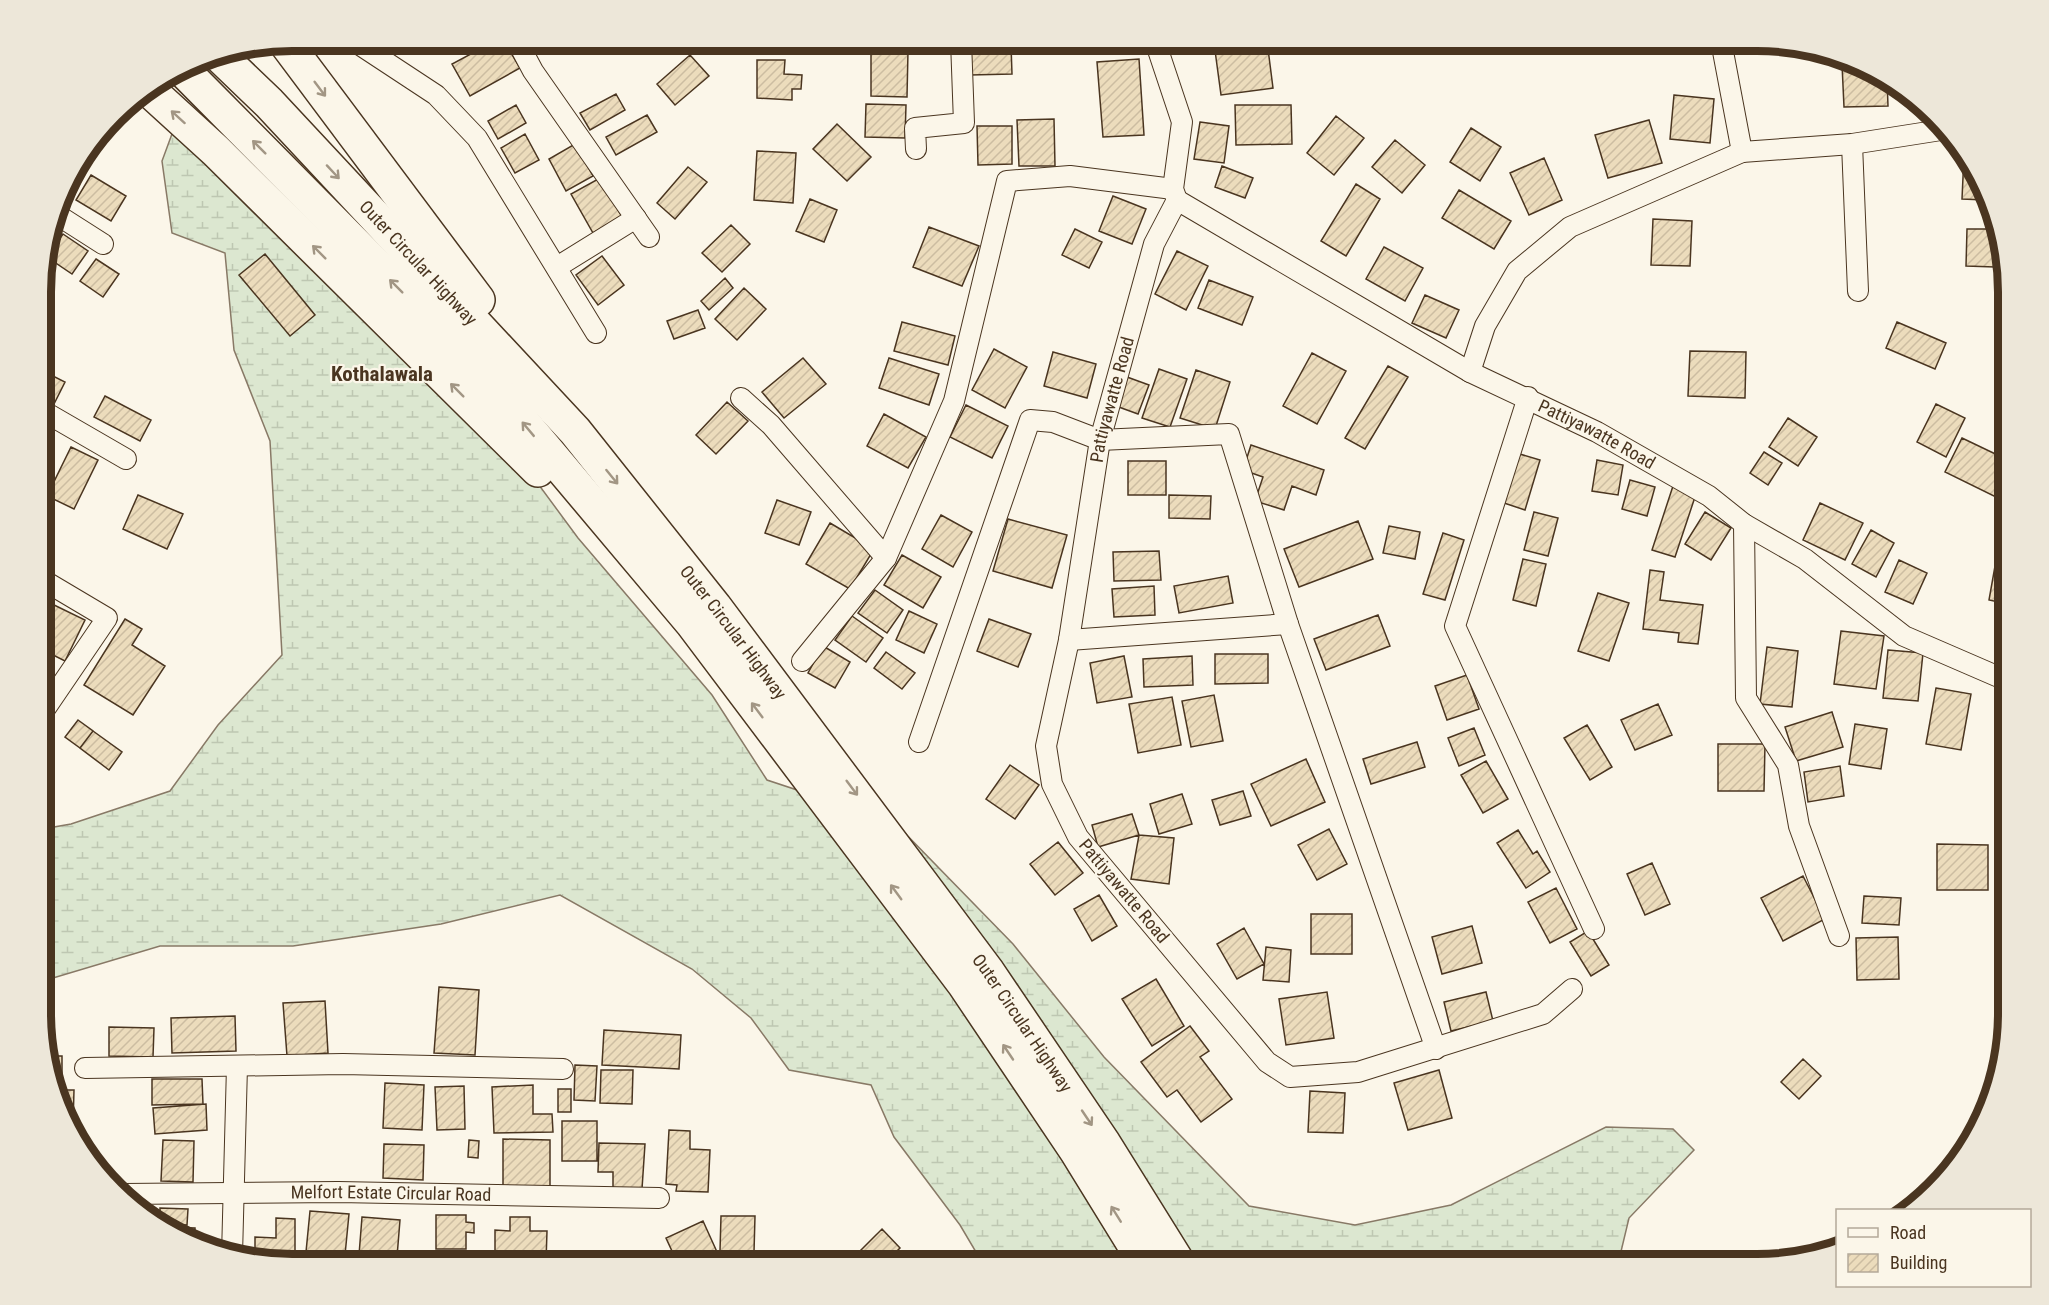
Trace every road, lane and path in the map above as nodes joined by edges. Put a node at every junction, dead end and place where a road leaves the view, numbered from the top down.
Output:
1 (292, 51) edge
2 (370, 51) edge
3 (523, 51) edge
4 (961, 51) edge
5 (1159, 51) edge
6 (1723, 51) edge
7 (225, 60) edge
8 (188, 75) edge
9 (154, 95) edge
10 (1936, 131) edge
11 (1852, 144) junction
12 (916, 149) dead end
13 (1742, 152) junction
14 (1175, 195) junction
15 (63, 218) edge
16 (636, 218) junction
17 (649, 237) dead end
18 (103, 244) dead end
19 (557, 267) junction
20 (1858, 291) dead end
21 (596, 333) dead end
22 (1470, 372) junction
23 (1528, 397) junction
24 (741, 398) dead end
25 (51, 416) edge
26 (575, 431) junction
27 (1100, 440) junction
28 (126, 459) dead end
29 (1744, 524) junction
30 (886, 558) junction
31 (51, 585) edge
32 (692, 623) junction
33 (1288, 624) junction
34 (1069, 640) junction
35 (802, 661) dead end
36 (1998, 677) edge
37 (51, 700) edge
38 (919, 742) dead end
39 (804, 749) junction
40 (1594, 929) dead end
41 (1839, 936) dead end
42 (1572, 989) dead end
43 (1436, 1049) junction
44 (237, 1066) junction
45 (85, 1068) dead end
46 (563, 1069) dead end
47 (133, 1194) edge
48 (233, 1194) junction
49 (659, 1198) dead end
50 (232, 1247) edge
51 (1140, 1254) edge
52 (1173, 1254) edge

1 -> 26 highway
2 - 19 street
3 - 16 street
4 - 12 street
5 - 14 street, Pattiyawatte Road
6 - 13 street
7 -> 26 highway, Outer Circular Highway
32 -> 8 highway, Outer Circular Highway
32 -> 9 highway
10 - 11 street
11 - 13 street
11 - 20 street
13 - 22 street
14 - 22 street, Pattiyawatte Road
14 - 27 street, Pattiyawatte Road
14 - 30 street
15 - 18 street
16 - 17 street
16 - 19 street
19 - 21 street
22 - 23 street, Pattiyawatte Road
23 - 29 street, Pattiyawatte Road
23 - 40 street
24 - 30 street
25 - 28 street
26 -> 39 highway, Outer Circular Highway
27 - 33 street
27 - 34 street, Pattiyawatte Road
27 - 38 street
29 - 36 street, Pattiyawatte Road
29 - 41 street
30 - 35 street
31 - 37 street
39 -> 32 highway, Outer Circular Highway
33 - 34 street
33 - 43 street
34 - 43 street, Pattiyawatte Road
51 -> 39 highway, Outer Circular Highway
39 -> 52 highway, Outer Circular Highway
42 - 43 street, Pattiyawatte Road
44 - 45 street
44 - 46 street
44 - 48 street
47 - 48 street, Melfort Estate Circular Road
48 - 49 street, Melfort Estate Circular Road
48 - 50 street

